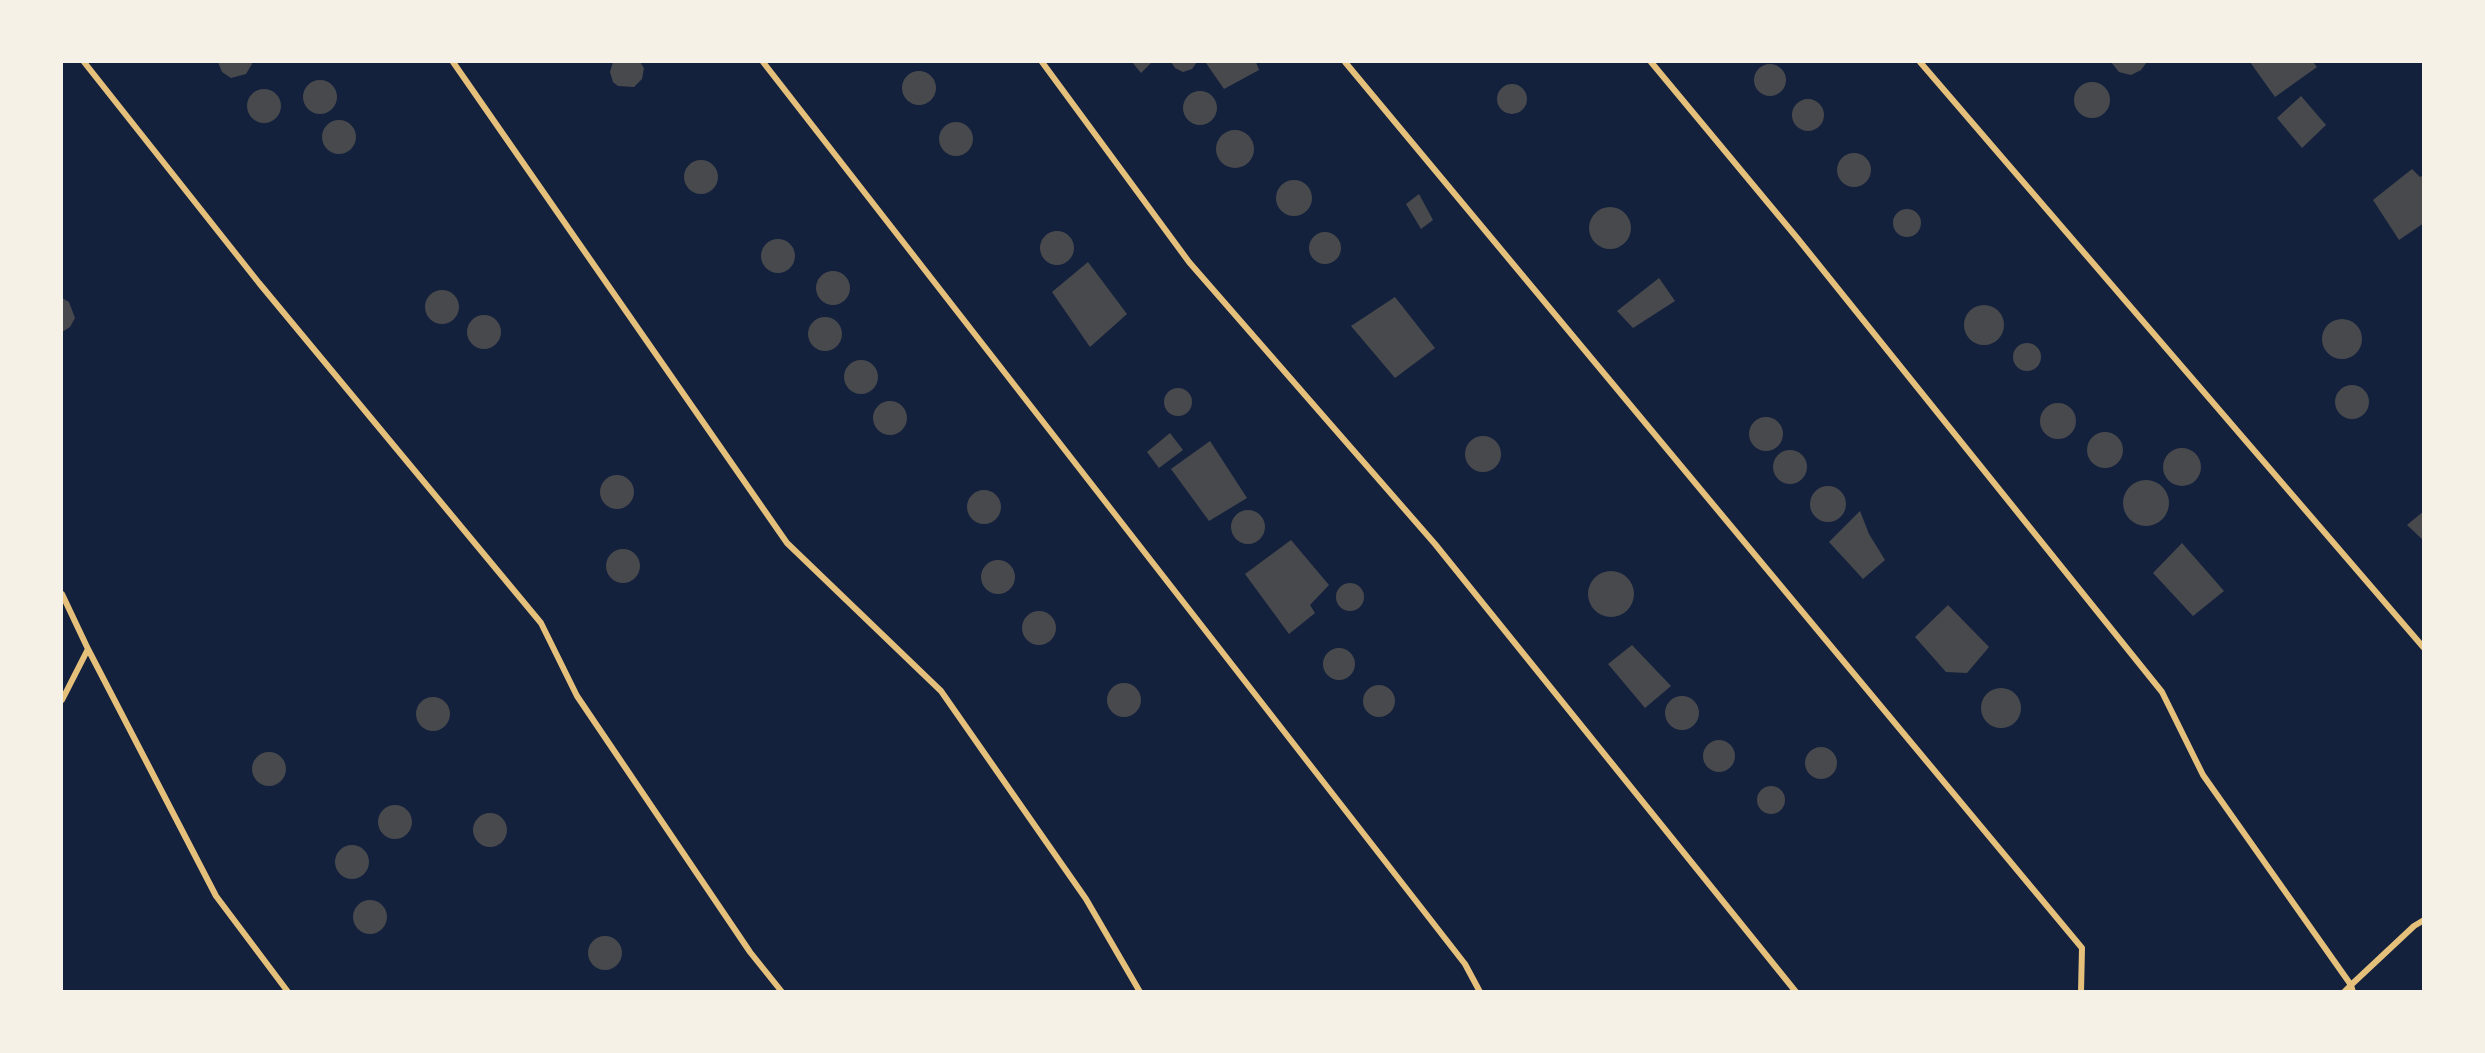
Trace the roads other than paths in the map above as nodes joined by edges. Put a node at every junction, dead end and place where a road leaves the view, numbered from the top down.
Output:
1 (84, 62) edge
2 (453, 62) edge
3 (763, 62) edge
4 (1042, 62) edge
5 (1345, 62) edge
6 (1651, 62) edge
7 (1920, 62) edge
8 (62, 594) edge
9 (2424, 648) edge
10 (88, 649) junction
11 (62, 700) edge
12 (2424, 920) edge
13 (2352, 988) edge
14 (288, 992) edge
15 (782, 992) edge
16 (1140, 992) edge
17 (1480, 992) edge
18 (1796, 992) edge
19 (2081, 992) edge
20 (2344, 992) edge

1 - 15 street
2 - 16 street
3 - 17 street
4 - 18 street
5 - 19 street
6 - 13 street
7 - 9 street
8 - 10 street
10 - 11 street
10 - 14 street
12 - 13 street
13 - 20 street

